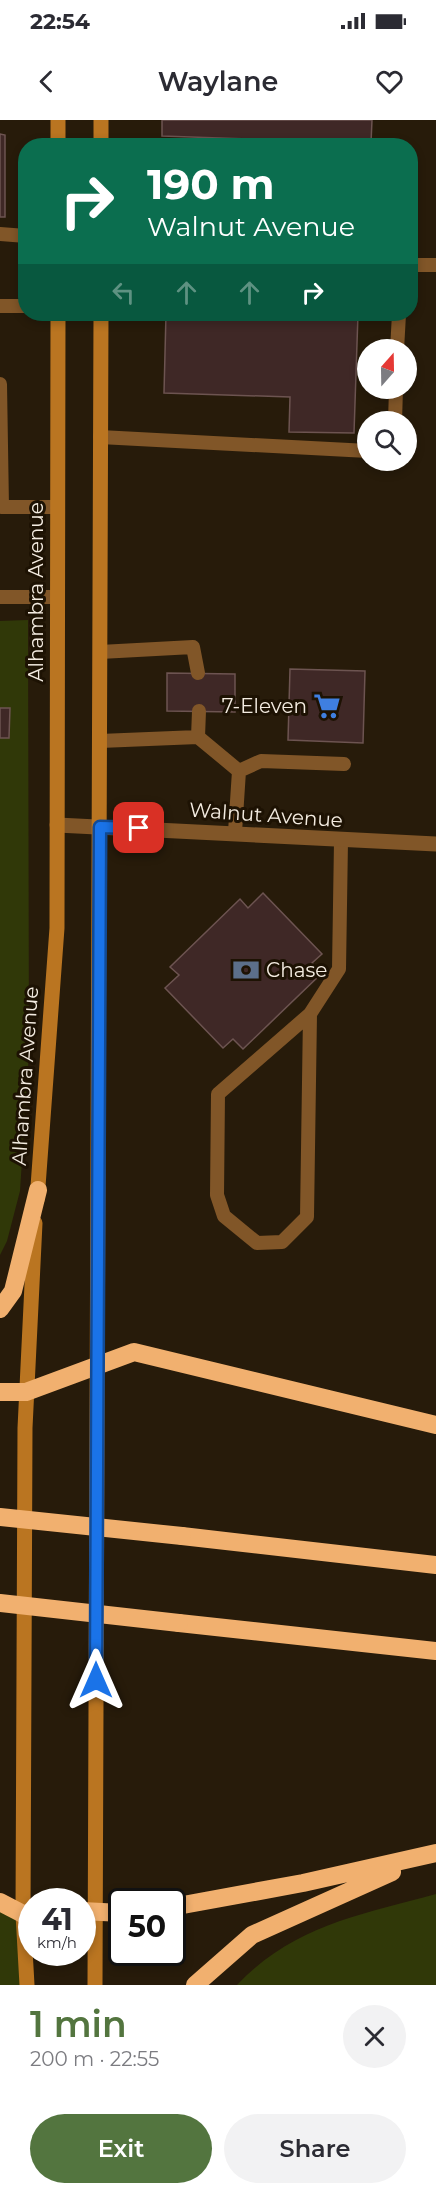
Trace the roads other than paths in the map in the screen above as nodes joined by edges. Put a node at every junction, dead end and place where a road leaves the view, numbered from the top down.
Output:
1 (58, 120) edge
2 (101, 120) edge
3 (58, 138) edge
4 (101, 138) edge
5 (0, 234) edge
6 (18, 235) edge
7 (418, 265) edge
8 (436, 265) edge
9 (0, 306) edge
10 (18, 306) edge
11 (58, 321) edge
12 (100, 321) edge
13 (399, 321) edge
14 (398, 339) edge
15 (0, 384) edge
16 (100, 437) junction
17 (357, 451) edge
18 (58, 507) junction
19 (0, 597) edge
20 (57, 597) junction
21 (100, 651) junction
22 (198, 673) dead end
23 (199, 711) dead end
24 (198, 737) junction
25 (100, 741) junction
26 (344, 764) dead end
27 (239, 771) junction
28 (57, 825) junction
29 (100, 827) junction
30 (235, 832) junction
31 (341, 841) junction
32 (436, 844) edge
33 (310, 1014) junction
34 (38, 1190) junction
35 (0, 1309) edge
36 (99, 1366) junction
37 (0, 1392) edge
38 (26, 1392) junction
39 (436, 1425) edge
40 (0, 1517) edge
41 (436, 1565) edge
42 (0, 1603) edge
43 (436, 1651) edge
44 (432, 1854) edge
45 (27, 1888) edge
46 (89, 1888) edge
47 (0, 1902) edge
48 (186, 1904) edge
49 (18, 1910) edge
50 (27, 1966) edge
51 (93, 1966) edge
52 (27, 1985) edge
53 (95, 1985) edge
54 (195, 1985) edge

1 - 3 main road
2 - 4 main road
5 - 6 lane
7 - 8 lane
9 - 10 lane
11 - 18 main road, Alhambra Avenue
12 - 16 main road
13 - 14 lane
15 - 18 lane
16 - 17 lane
16 - 21 main road
18 - 20 main road, Alhambra Avenue
19 - 20 lane
20 - 28 main road, Alhambra Avenue
21 - 22 lane
21 - 25 main road
23 - 24 lane
24 - 25 lane
24 - 27 lane
25 - 29 main road
26 - 27 lane
27 - 30 lane
28 - 29 street, Walnut Avenue
28 - 34 main road, Alhambra Avenue
29 - 30 street, Walnut Avenue
29 - 36 main road
30 - 31 street, Walnut Avenue
31 - 32 street, Walnut Avenue
31 - 33 lane
33 - 33 lane
34 - 35 highway
34 - 38 main road, Alhambra Avenue
36 - 38 highway
36 - 39 highway
36 - 46 main road
37 - 38 highway
38 - 45 main road, Alhambra Avenue
40 - 41 highway, bridge
42 - 43 highway, bridge
44 - 48 highway
44 - 54 highway
47 - 49 highway
50 - 52 main road, Alhambra Avenue
51 - 53 main road

